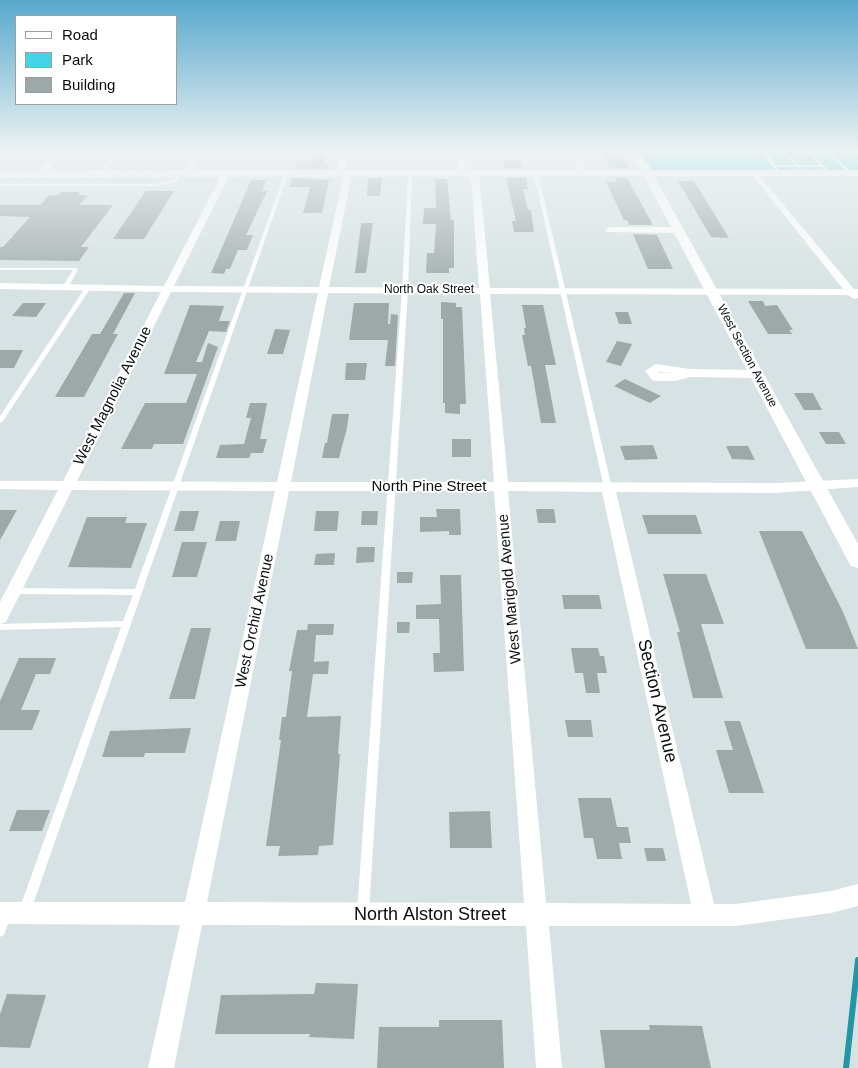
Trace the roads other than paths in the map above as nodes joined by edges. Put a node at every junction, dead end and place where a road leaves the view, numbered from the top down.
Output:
1 (212, 202) edge
2 (276, 202) edge
3 (339, 202) edge
4 (409, 202) edge
5 (473, 202) edge
6 (542, 202) edge
7 (663, 202) edge
8 (779, 202) edge
9 (610, 230) dead end
10 (679, 230) junction
11 (0, 269) edge
12 (5, 286) edge
13 (66, 286) junction
14 (89, 286) junction
15 (169, 288) junction
16 (244, 290) junction
17 (325, 290) junction
18 (405, 290) junction
19 (485, 290) junction
20 (562, 291) junction
21 (712, 292) junction
22 (854, 292) edge
23 (0, 298) edge
24 (858, 302) edge
25 (690, 373) dead end
26 (757, 374) junction
27 (0, 421) edge
28 (858, 483) edge
29 (0, 485) edge
30 (67, 486) junction
31 (283, 486) junction
32 (174, 487) junction
33 (391, 487) junction
34 (502, 487) junction
35 (818, 487) junction
36 (608, 488) junction
37 (858, 561) edge
38 (14, 591) junction
39 (137, 592) junction
40 (0, 618) edge
41 (126, 624) junction
42 (0, 627) edge
43 (858, 895) edge
44 (193, 914) junction
45 (538, 914) junction
46 (363, 915) junction
47 (706, 915) junction
48 (7, 918) edge
49 (161, 1068) edge
50 (549, 1068) edge

1 - 15 street, West Magnolia Avenue
2 - 16 lane
3 - 17 street, West Orchid Avenue
4 - 18 lane
5 - 19 street, West Marigold Avenue
6 - 20 lane
7 - 10 street, West Section Avenue
8 - 22 street
9 - 10 street
10 - 21 street, West Section Avenue
11 - 13 lane
12 - 13 street, North Oak Street
12 - 23 street
13 - 14 street, North Oak Street
14 - 15 street, North Oak Street
14 - 27 lane
15 - 16 street, North Oak Street
15 - 30 street, West Magnolia Avenue
16 - 17 street, North Oak Street
16 - 32 lane
17 - 18 street, North Oak Street
17 - 31 street, West Orchid Avenue
18 - 19 street, North Oak Street
18 - 33 lane
19 - 20 street, North Oak Street
19 - 34 street, West Marigold Avenue
20 - 21 street, North Oak Street
20 - 36 lane
21 - 22 street, North Oak Street
21 - 26 street, West Section Avenue
22 - 24 street
25 - 26 street
26 - 35 street, West Section Avenue
28 - 35 street, North Pine Street
29 - 30 street, North Pine Street
30 - 32 street, North Pine Street
30 - 38 street, West Magnolia Avenue
31 - 32 street, North Pine Street
31 - 33 street, North Pine Street
31 - 44 street, West Orchid Avenue
32 - 39 lane
33 - 34 street, North Pine Street
33 - 46 lane
34 - 36 street, North Pine Street
34 - 45 street, West Marigold Avenue
35 - 36 street, North Pine Street
35 - 37 street, West Section Avenue
36 - 47 street, Section Avenue
38 - 39 lane
38 - 40 street, West Magnolia Avenue
39 - 41 lane
41 - 42 lane
41 - 48 lane
43 - 47 street, North Alston Street
44 - 46 street, North Alston Street
44 - 48 street, North Alston Street
44 - 49 street, West Orchid Avenue
45 - 46 street, North Alston Street
45 - 47 street, North Alston Street
45 - 50 street, West Marigold Avenue

